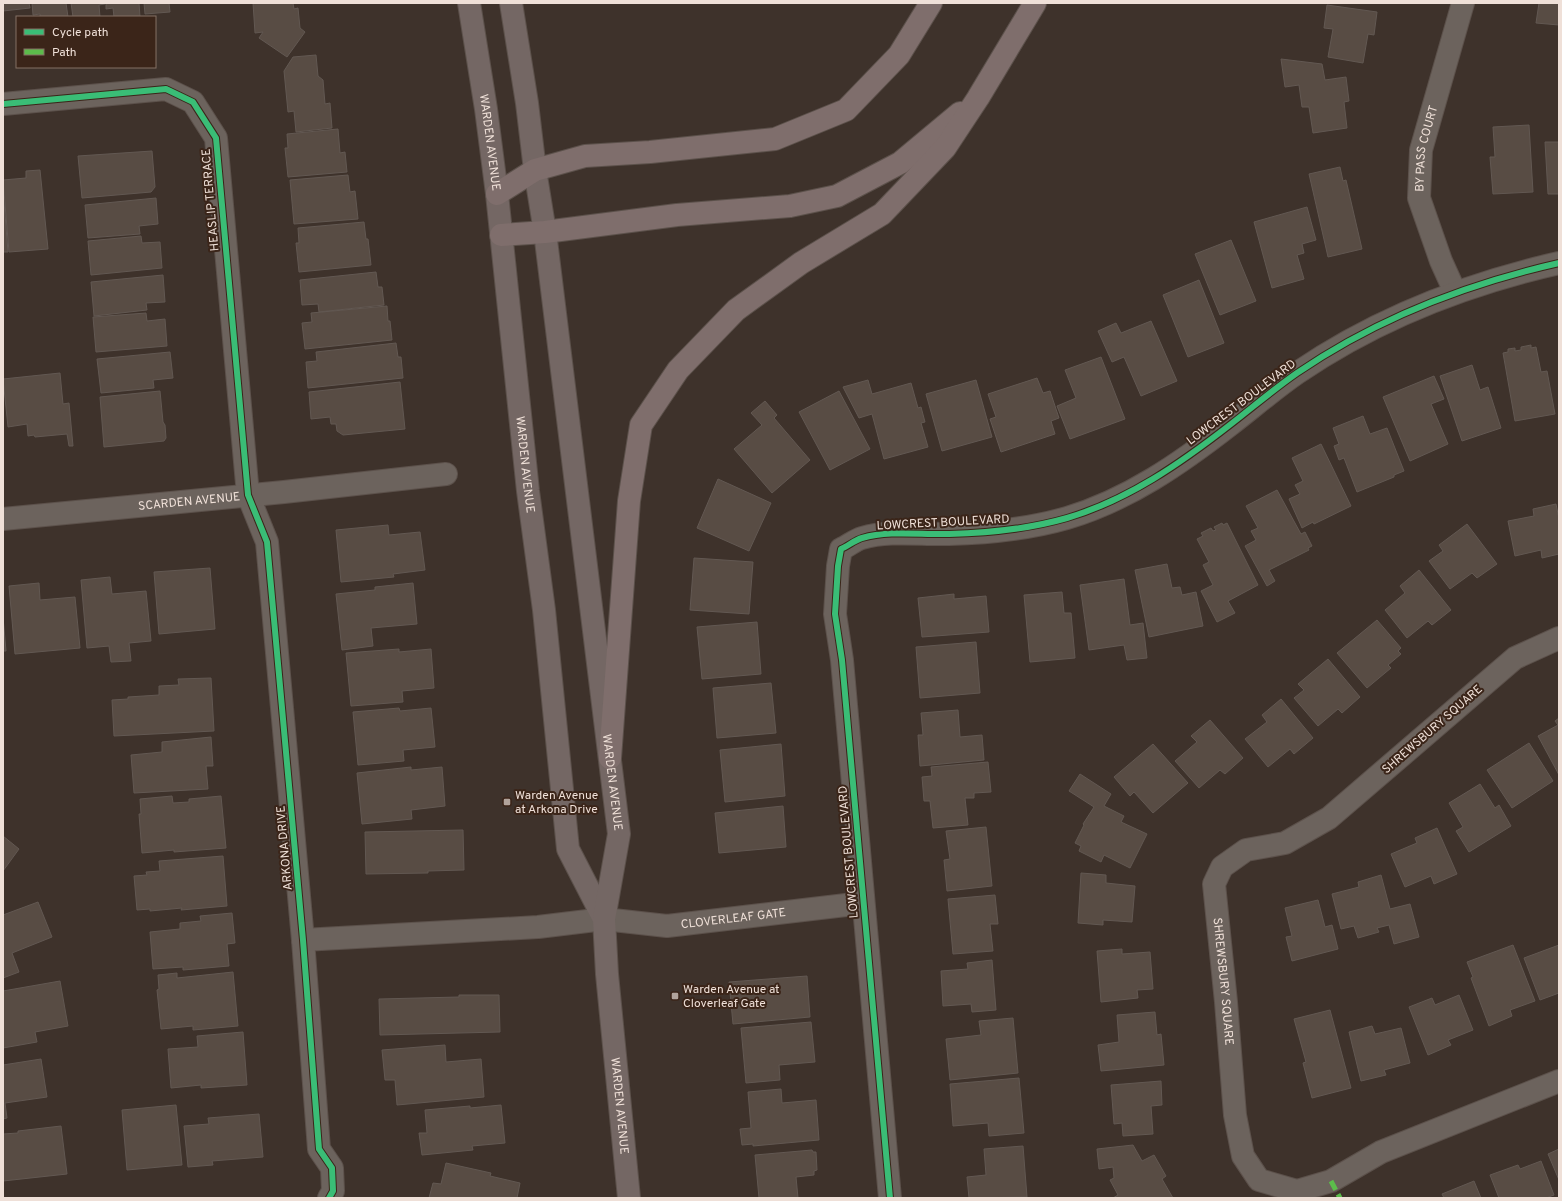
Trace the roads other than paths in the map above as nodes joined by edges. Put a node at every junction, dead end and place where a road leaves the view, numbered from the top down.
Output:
1 (469, 3) edge
2 (511, 3) edge
3 (931, 3) edge
4 (1035, 3) edge
5 (1464, 3) edge
6 (978, 98) junction
7 (3, 104) edge
8 (535, 170) junction
9 (497, 194) junction
10 (545, 232) junction
11 (501, 235) junction
12 (1559, 263) edge
13 (1456, 292) junction
14 (446, 474) dead end
15 (248, 495) junction
16 (3, 519) edge
17 (1559, 638) edge
18 (610, 758) junction
19 (863, 903) junction
20 (604, 919) junction
21 (303, 940) junction
22 (1559, 1081) edge
23 (329, 1198) edge
24 (629, 1198) edge
25 (890, 1198) edge

1 - 9 main road, WARDEN AVENUE
2 - 8 main road, WARDEN AVENUE
3 - 8 highway
4 - 6 highway
5 - 13 street, BY PASS COURT
6 - 10 highway
6 - 18 highway
7 - 15 street, HEASLIP TERRACE
8 - 9 highway
8 - 10 main road, WARDEN AVENUE
9 - 11 main road, WARDEN AVENUE
10 - 11 highway
10 - 18 main road, WARDEN AVENUE
11 - 20 main road, WARDEN AVENUE
12 - 13 street, LOWCREST BOULEVARD
13 - 19 street, LOWCREST BOULEVARD
14 - 15 street, SCARDEN AVENUE
15 - 16 street, SCARDEN AVENUE
15 - 21 street, ARKONA DRIVE
17 - 22 street, SHREWSBURY SQUARE
18 - 20 main road, WARDEN AVENUE
19 - 20 street, CLOVERLEAF GATE
19 - 25 street, LOWCREST BOULEVARD
20 - 21 street
20 - 24 main road, WARDEN AVENUE
21 - 23 street, ARKONA DRIVE

